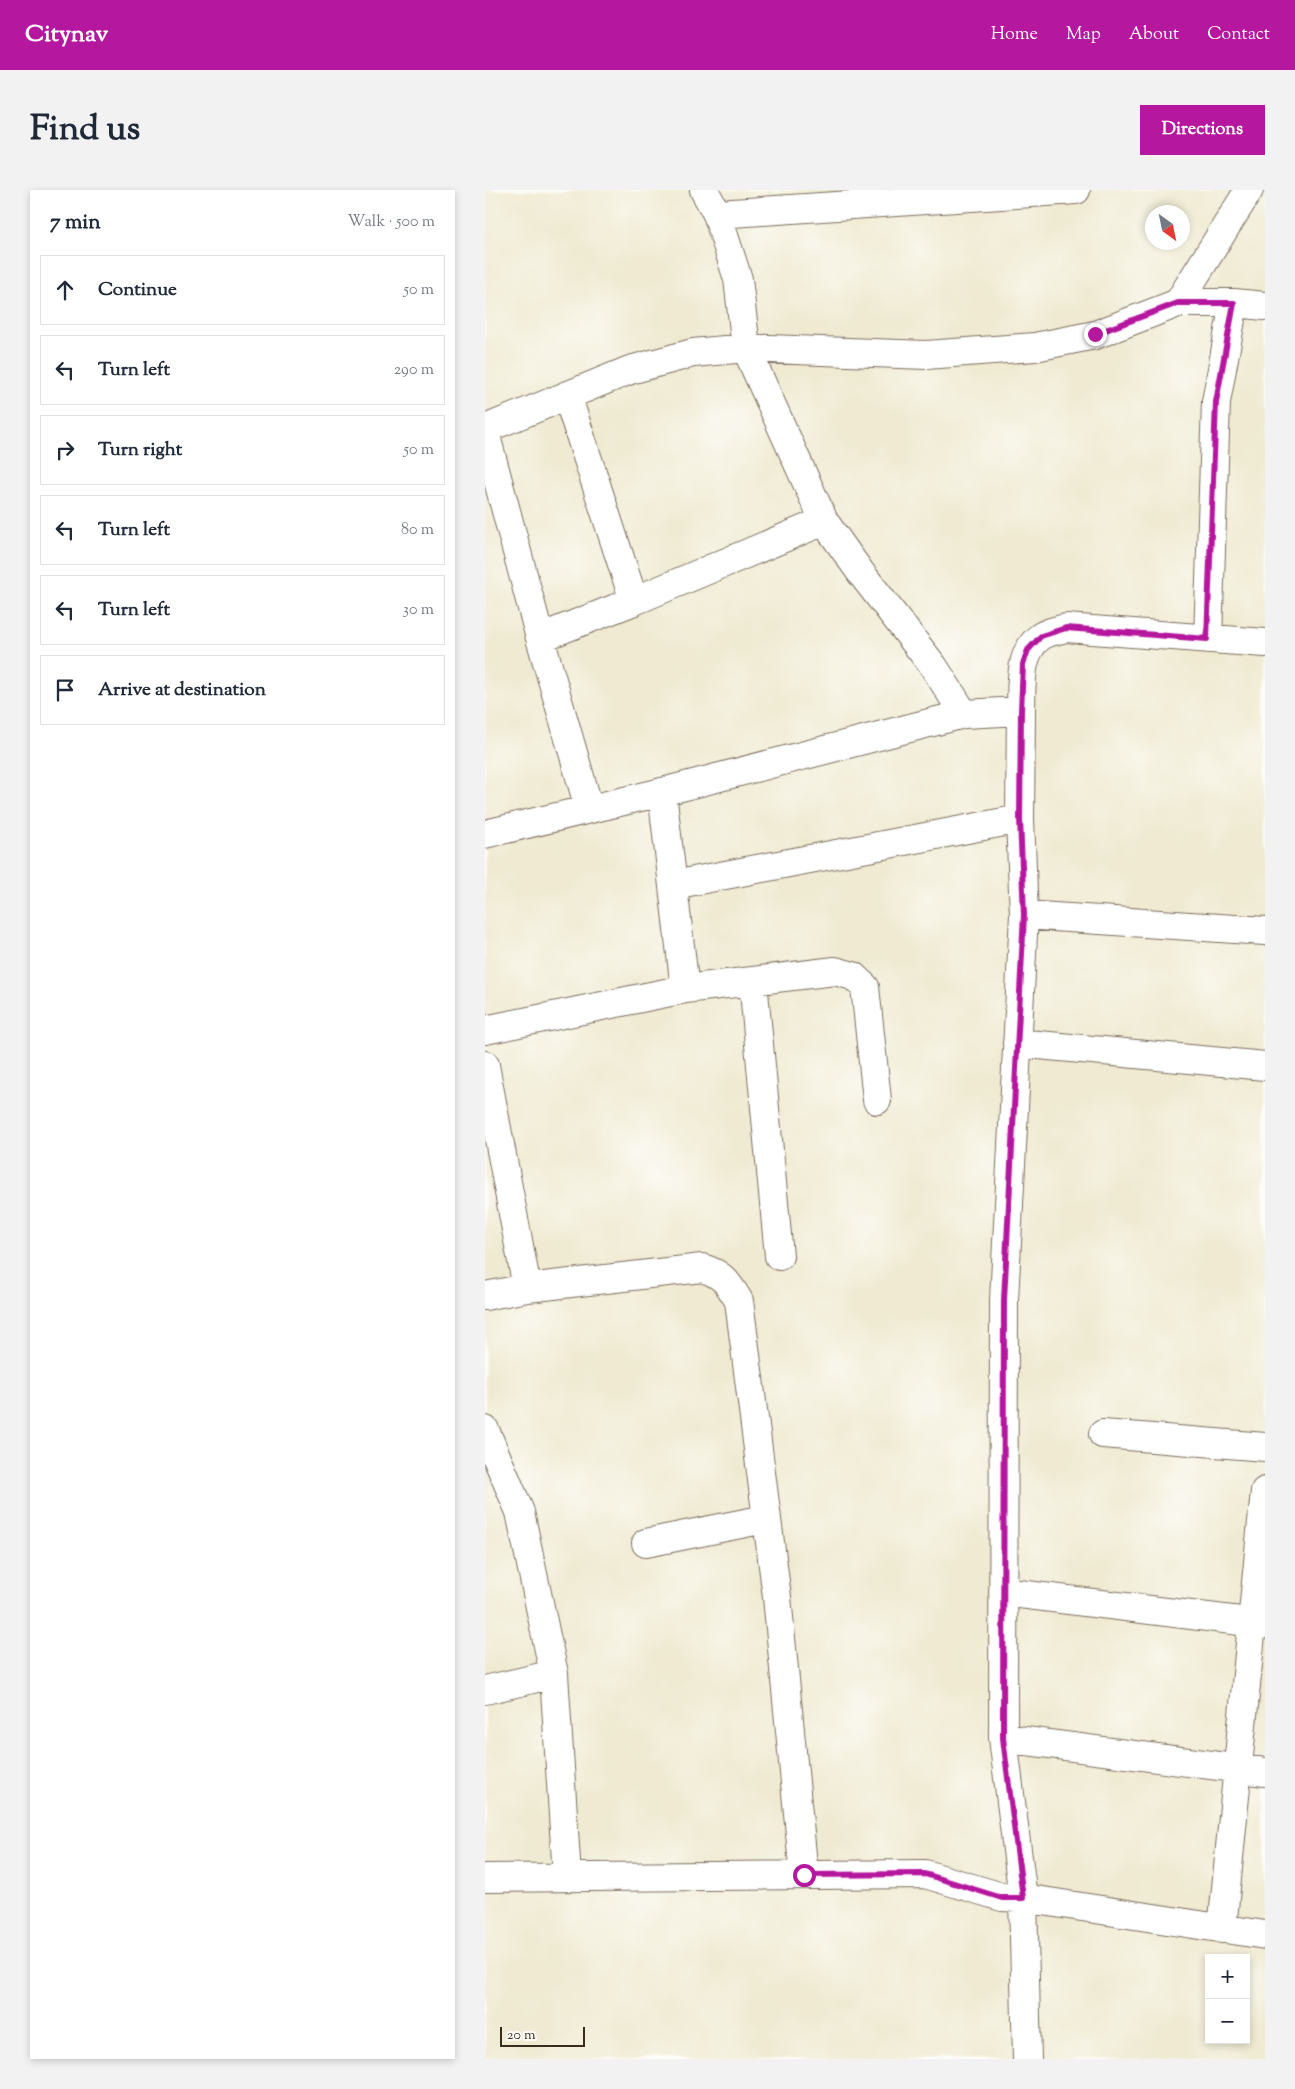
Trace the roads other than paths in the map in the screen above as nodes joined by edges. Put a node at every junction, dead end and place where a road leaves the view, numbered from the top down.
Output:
1 (704, 190) edge
2 (1076, 190) edge
3 (1249, 190) edge
4 (717, 214) junction
5 (1178, 303) junction
6 (1234, 303) junction
7 (1265, 306) edge
8 (746, 348) junction
9 (567, 395) junction
10 (485, 430) edge
11 (824, 521) junction
12 (633, 601) junction
13 (540, 638) junction
14 (1207, 639) junction
15 (1265, 643) edge
16 (1021, 711) junction
17 (964, 714) junction
18 (662, 792) junction
19 (589, 808) junction
20 (1020, 819) junction
21 (485, 834) edge
22 (673, 885) junction
23 (1024, 915) junction
24 (1265, 931) edge
25 (753, 981) junction
26 (685, 989) junction
27 (485, 1030) edge
28 (1017, 1043) junction
29 (485, 1064) edge
30 (1265, 1066) edge
31 (877, 1100) dead end
32 (779, 1256) dead end
33 (527, 1288) junction
34 (485, 1296) edge
35 (485, 1430) edge
36 (1103, 1434) dead end
37 (1265, 1447) edge
38 (1265, 1491) edge
39 (765, 1519) junction
40 (646, 1543) dead end
41 (1003, 1592) junction
42 (1259, 1623) edge
43 (554, 1674) junction
44 (485, 1690) edge
45 (1003, 1738) junction
46 (1237, 1770) junction
47 (1265, 1772) edge
48 (804, 1875) junction
49 (567, 1877) junction
50 (485, 1878) edge
51 (1023, 1898) junction
52 (1221, 1930) junction
53 (1265, 1935) edge
54 (1027, 2059) edge

1 - 4 street
2 - 4 street
3 - 5 street
4 - 8 street
5 - 6 street
5 - 8 street
6 - 7 street
6 - 14 street
8 - 9 street
8 - 11 street
9 - 10 street
9 - 12 street
10 - 13 street
11 - 12 street
11 - 17 street
12 - 13 street
13 - 19 street
14 - 15 street
14 - 16 street
16 - 17 street
16 - 20 street
17 - 18 street
18 - 19 street
18 - 22 street
19 - 21 street
20 - 22 street
20 - 23 street
22 - 26 street
23 - 24 street
23 - 28 street
25 - 26 street
25 - 31 street
25 - 32 street
26 - 27 street
28 - 30 street
28 - 41 street
29 - 33 street
33 - 34 street
33 - 39 street
35 - 43 street
36 - 37 street
38 - 42 street
39 - 40 street
39 - 48 street
41 - 42 street
41 - 45 street
42 - 46 street
43 - 44 street
43 - 49 street
45 - 46 street
45 - 51 street
46 - 47 street
46 - 52 street
48 - 49 street
48 - 51 street
49 - 50 street
51 - 52 street
51 - 54 street
52 - 53 street

